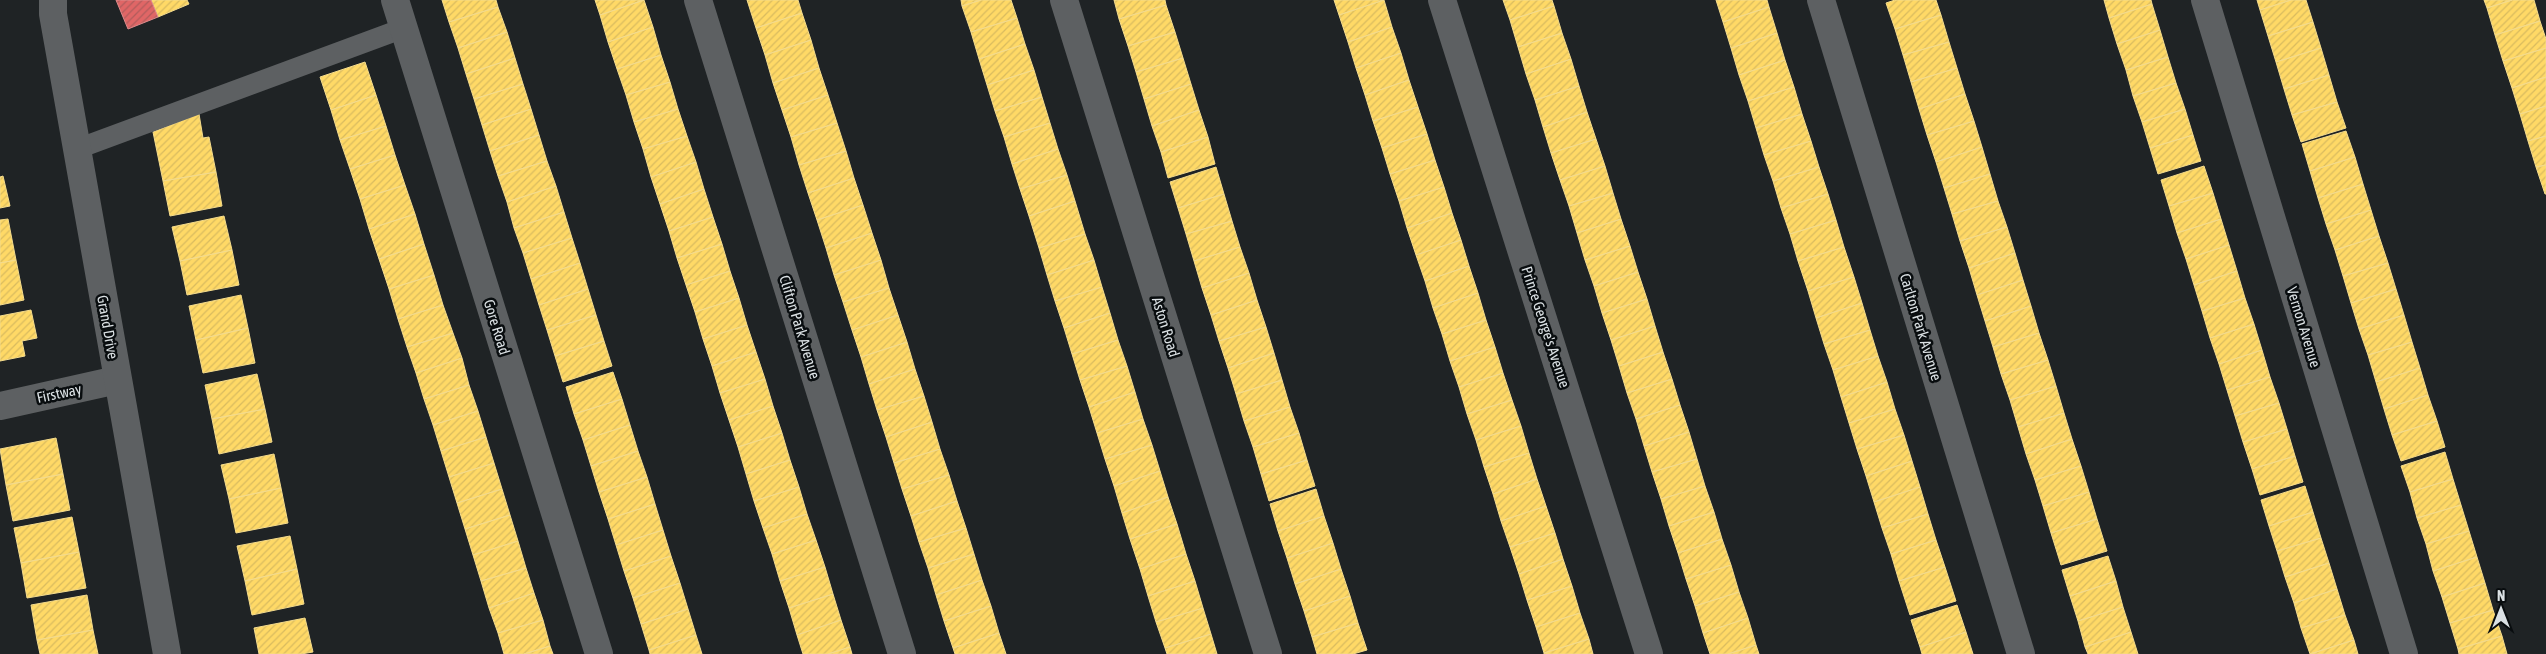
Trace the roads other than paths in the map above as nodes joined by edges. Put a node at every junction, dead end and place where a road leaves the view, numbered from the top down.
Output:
1 (53, 0) edge
2 (395, 0) edge
3 (698, 0) edge
4 (1064, 0) edge
5 (1442, 0) edge
6 (1821, 0) edge
7 (2205, 0) edge
8 (404, 28) junction
9 (77, 149) junction
10 (117, 380) junction
11 (0, 406) edge
12 (167, 654) edge
13 (599, 654) edge
14 (902, 654) edge
15 (1268, 654) edge
16 (1649, 654) edge
17 (2022, 654) edge
18 (2404, 654) edge

1 - 9 street, Grand Drive
2 - 8 street, Gore Road
3 - 14 street, Clifton Park Avenue
4 - 15 street, Aston Road
5 - 16 street, Prince George's Avenue
6 - 17 street, Carlton Park Avenue
7 - 18 street, Vernon Avenue
8 - 9 lane
8 - 13 street, Gore Road
9 - 10 street, Grand Drive
10 - 11 street, Firstway
10 - 12 street, Grand Drive

